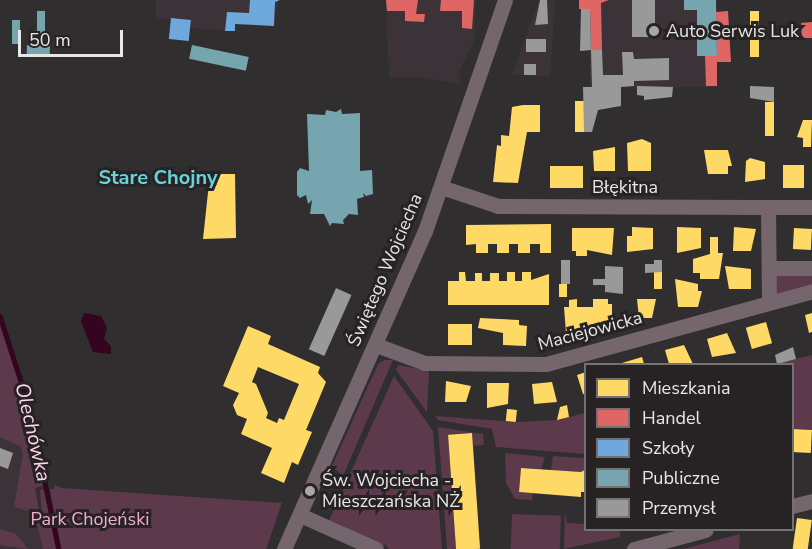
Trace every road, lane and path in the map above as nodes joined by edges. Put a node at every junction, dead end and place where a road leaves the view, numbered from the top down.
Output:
1 (505, 0) edge
2 (441, 187) junction
3 (768, 207) junction
4 (812, 207) edge
5 (770, 268) junction
6 (812, 268) edge
7 (812, 291) edge
8 (769, 301) junction
9 (376, 345) junction
10 (812, 501) edge
11 (794, 506) edge
12 (300, 514) junction
13 (702, 531) edge
14 (284, 549) edge
15 (376, 549) edge
16 (634, 549) edge

1 - 2 street, Świętego Wojciecha
2 - 3 street, Błękitna
2 - 9 street, Świętego Wojciecha
3 - 4 street, Błękitna
3 - 5 street
5 - 6 street
5 - 8 street
7 - 8 street, Maciejowicka
8 - 9 street, Maciejowicka
9 - 12 street, Świętego Wojciecha
10 - 11 street
12 - 14 street, Świętego Wojciecha
12 - 15 street
13 - 16 street

